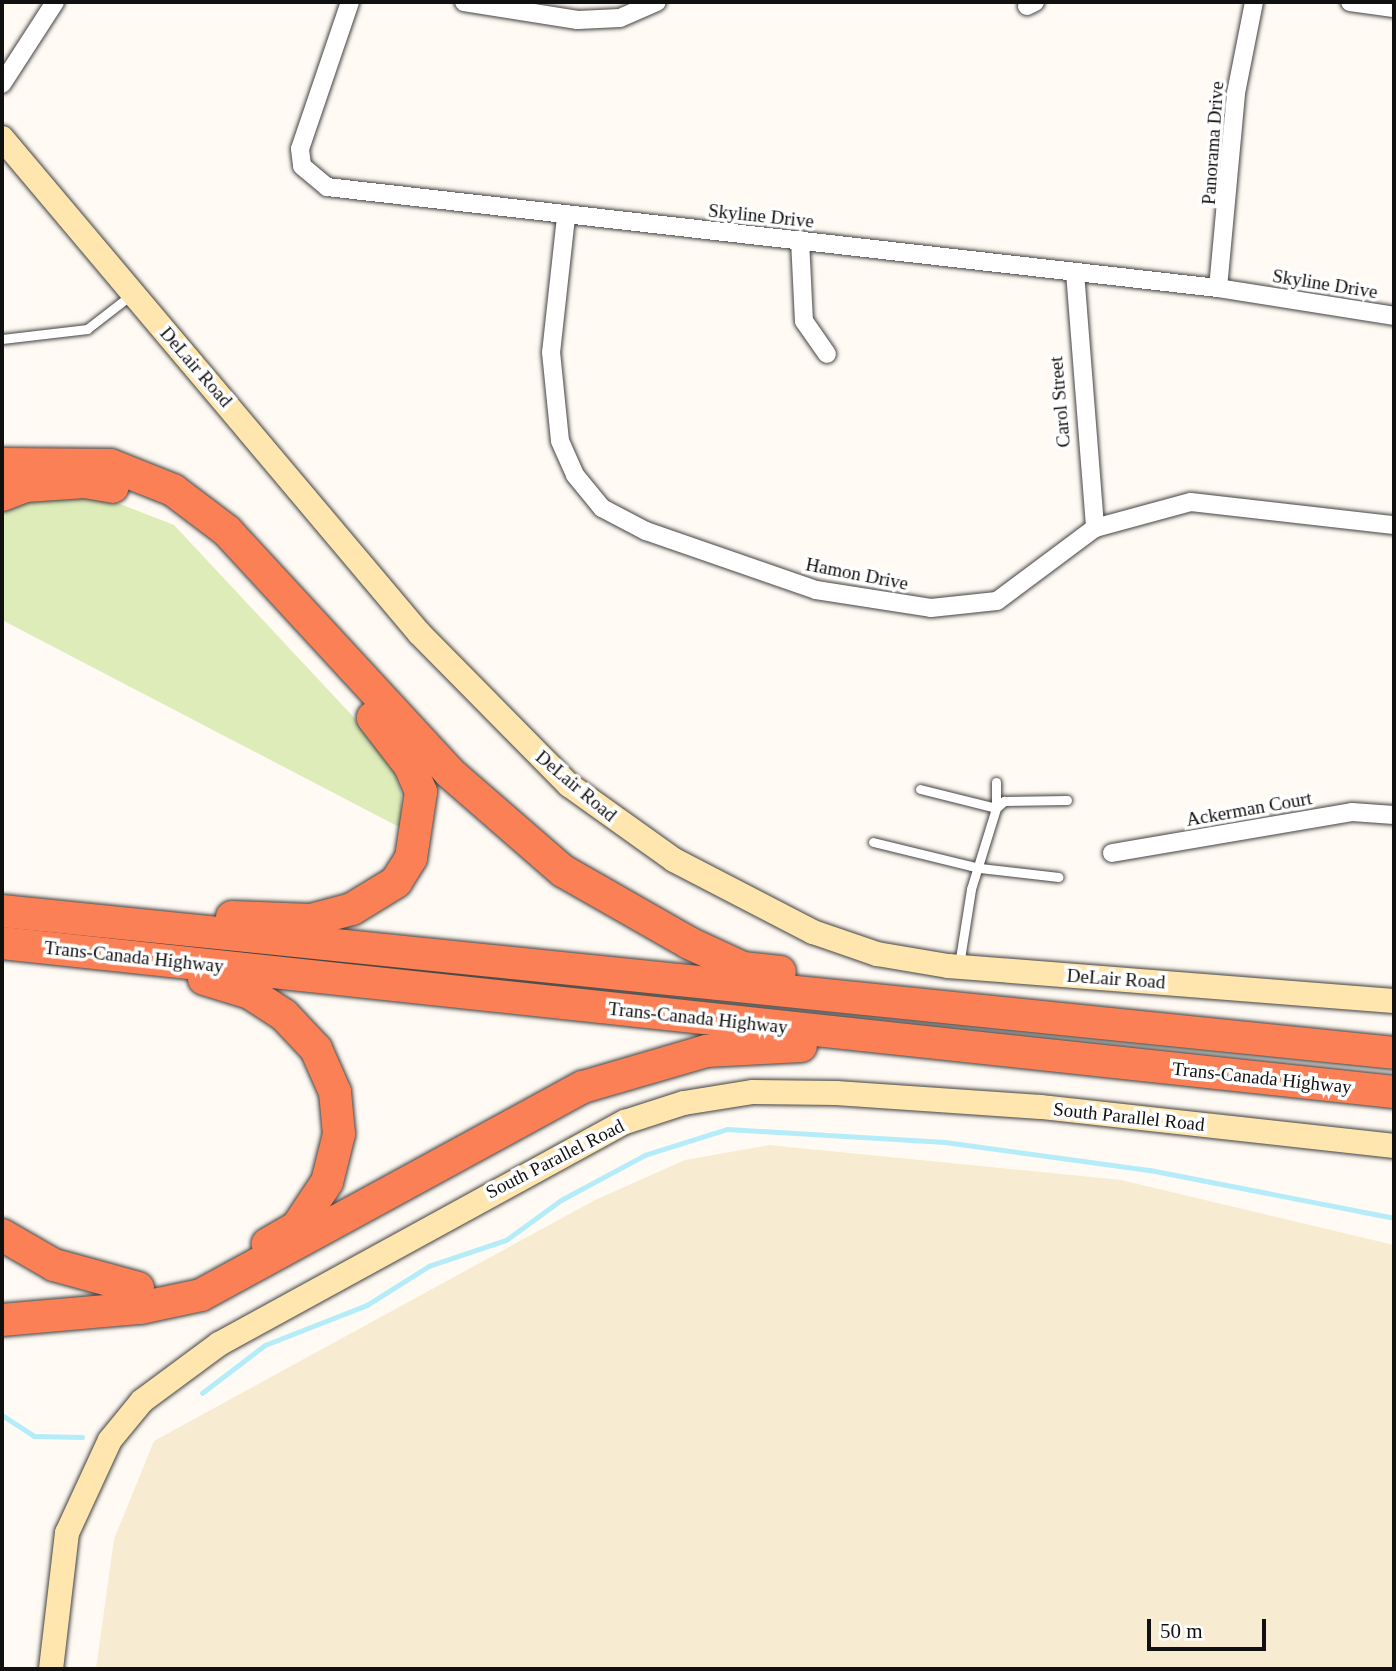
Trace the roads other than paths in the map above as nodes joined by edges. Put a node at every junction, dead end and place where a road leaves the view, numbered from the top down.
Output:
1 (55, 2) edge
2 (349, 2) edge
3 (464, 2) edge
4 (657, 2) edge
5 (1254, 2) edge
6 (1350, 2) edge
7 (1394, 8) edge
8 (2, 85) edge
9 (6, 149) edge
10 (566, 218) junction
11 (800, 240) junction
12 (1074, 272) junction
13 (1218, 288) junction
14 (133, 294) junction
15 (1394, 316) edge
16 (2, 339) edge
17 (827, 354) dead end
18 (2, 464) edge
19 (2, 495) edge
20 (1394, 525) edge
21 (1095, 528) junction
22 (996, 782) dead end
23 (920, 789) dead end
24 (1067, 800) dead end
25 (996, 808) junction
26 (1394, 815) edge
27 (873, 842) dead end
28 (1112, 853) dead end
29 (979, 868) junction
30 (1058, 877) dead end
31 (2, 911) edge
32 (125, 926) junction
33 (9, 943) edge
34 (959, 967) junction
35 (1394, 1001) edge
36 (1047, 1020) junction
37 (1020, 1053) junction
38 (1394, 1053) edge
39 (1394, 1092) edge
40 (1394, 1146) edge
41 (2, 1235) edge
42 (138, 1288) junction
43 (2, 1301) edge
44 (36, 1318) junction
45 (2, 1320) edge
46 (2, 1328) edge
47 (51, 1669) edge

1 - 8 street
2 - 10 street, Skyline Drive
3 - 4 street
5 - 13 street, Panorama Drive
6 - 7 street
9 - 14 street, DeLair Road
10 - 11 street, Skyline Drive
10 - 21 street, Hamon Drive
11 - 12 street, Skyline Drive
11 - 17 street
12 - 13 street, Skyline Drive
12 - 21 street, Carol Street
13 - 15 street, Skyline Drive
14 - 16 lane
14 - 34 street, DeLair Road
18 - 36 highway
19 - 32 highway
20 - 21 street, Hamon Drive
22 - 25 lane
23 - 25 lane
24 - 25 lane
25 - 29 lane
26 - 28 street, Ackerman Court
27 - 29 lane
29 - 30 lane
29 - 34 lane
31 - 32 highway, Trans-Canada Highway
32 - 36 highway, Trans-Canada Highway
33 - 37 highway, Trans-Canada Highway
33 - 42 highway
34 - 35 street, DeLair Road
36 - 38 highway, Trans-Canada Highway
37 - 39 highway, Trans-Canada Highway
37 - 44 highway
40 - 47 street, South Parallel Road
41 - 42 highway
42 - 43 highway
44 - 45 highway
44 - 46 highway

